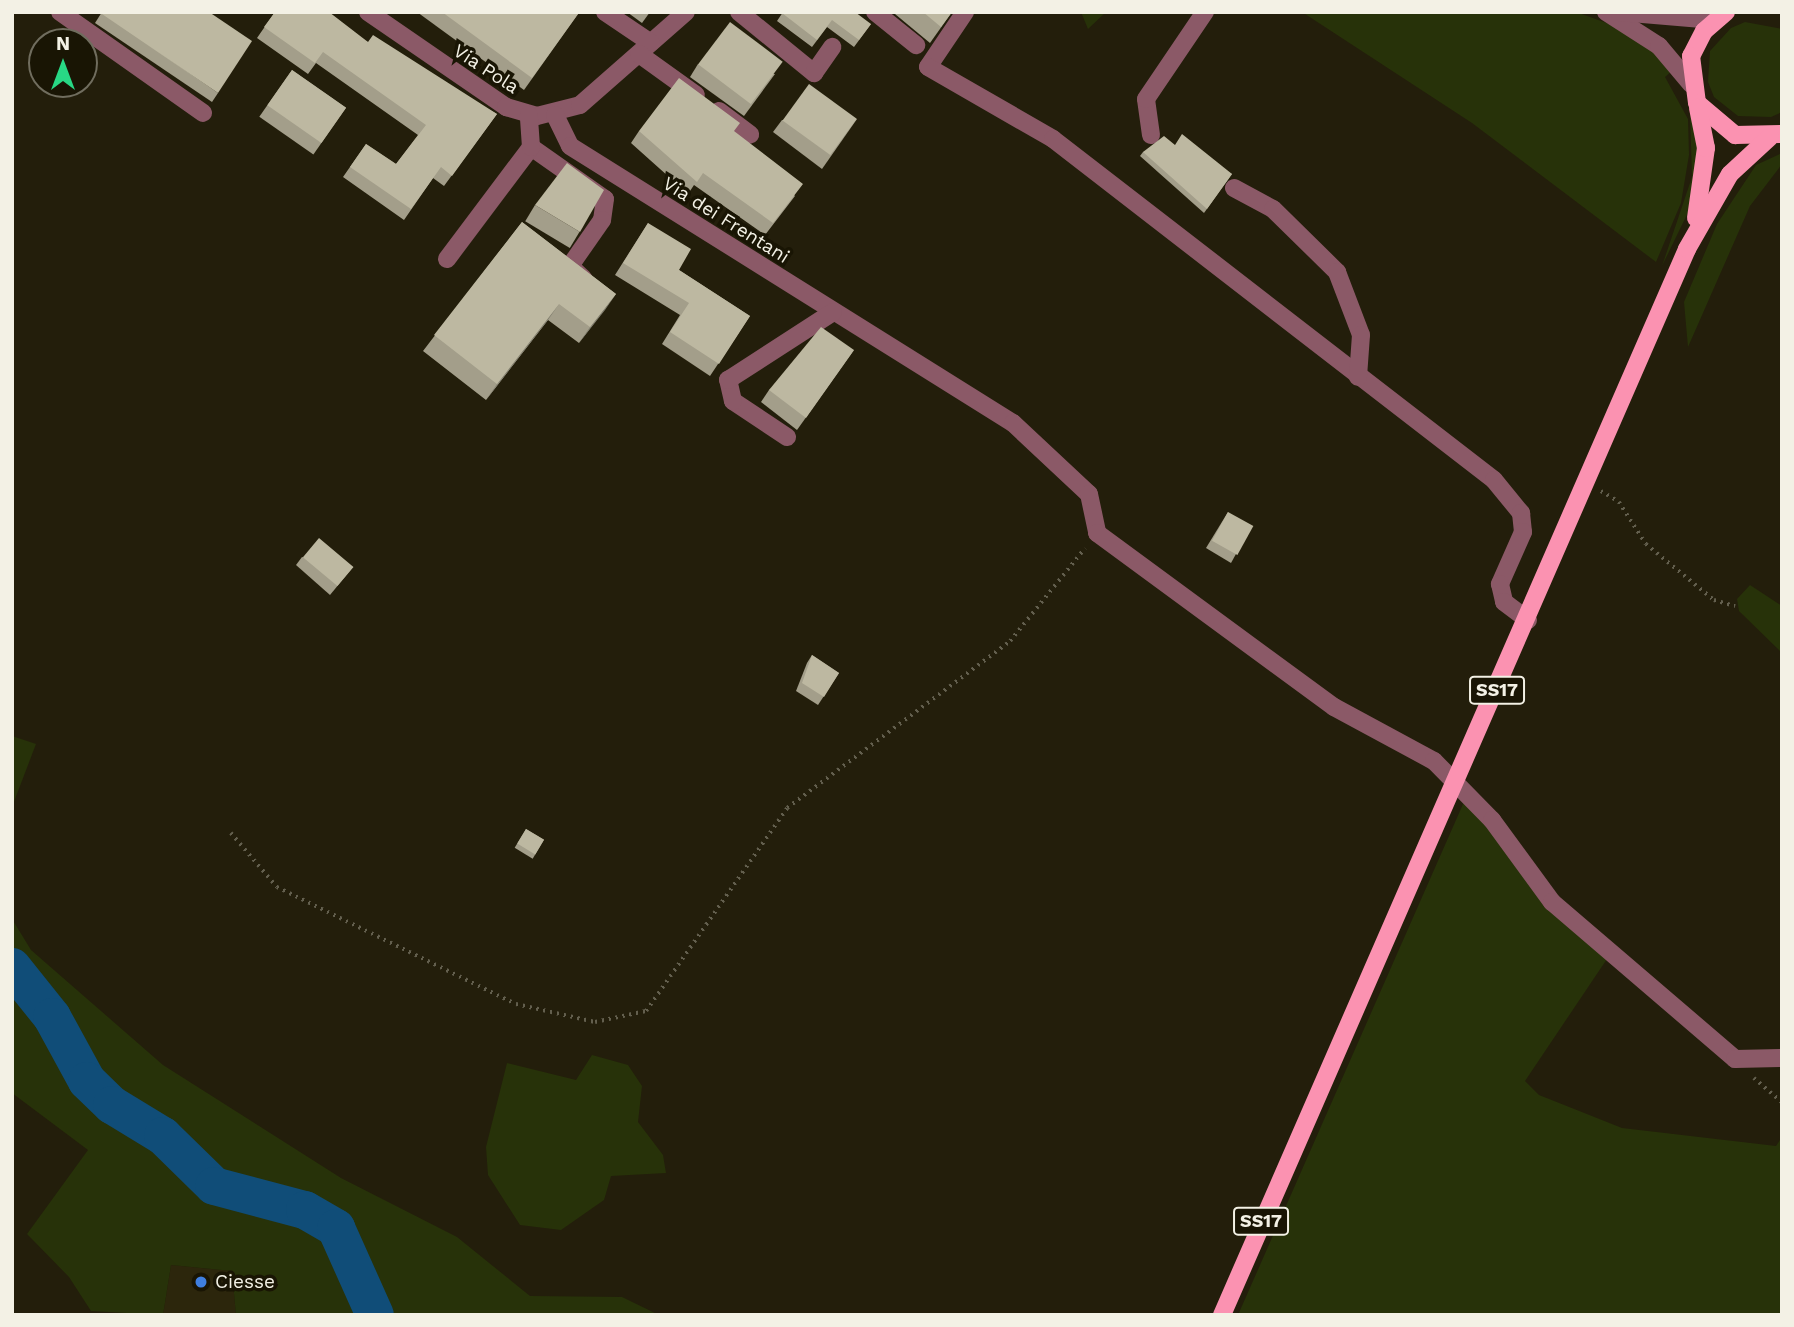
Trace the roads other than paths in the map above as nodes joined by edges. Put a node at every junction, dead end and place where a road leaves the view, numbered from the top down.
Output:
1 (61, 12) edge
2 (368, 12) edge
3 (605, 12) edge
4 (686, 12) edge
5 (739, 12) edge
6 (875, 12) edge
7 (965, 12) edge
8 (1205, 12) edge
9 (1606, 12) edge
10 (1619, 12) edge
11 (1720, 16) edge
12 (916, 45) dead end
13 (832, 47) dead end
14 (645, 49) junction
15 (1690, 85) junction
16 (1697, 103) junction
17 (203, 113) dead end
18 (528, 115) junction
19 (555, 115) junction
20 (750, 134) dead end
21 (1151, 135) dead end
22 (1776, 136) edge
23 (531, 147) junction
24 (1234, 188) dead end
25 (1687, 248) junction
26 (447, 259) dead end
27 (598, 291) edge
28 (833, 312) junction
29 (1358, 377) junction
30 (788, 437) dead end
31 (1528, 620) junction
32 (1457, 782) junction
33 (1782, 1058) edge
34 (1222, 1315) edge

1 - 17 street
2 - 18 street, Via Pola
3 - 14 street
4 - 14 street, Via Pola
5 - 13 street
6 - 12 street
7 - 29 street
8 - 21 street
9 - 15 street
10 - 11 street
11 - 15 main road
14 - 19 street, Via Pola
14 - 20 street
15 - 16 main road
16 - 22 main road
16 - 25 main road
18 - 19 street, Via Pola
18 - 23 street
19 - 28 street, Via dei Frentani
22 - 25 main road
23 - 26 street
23 - 27 street
24 - 29 street
25 - 31 main road, SS17
28 - 30 street
28 - 32 street, Via dei Frentani
29 - 31 street
31 - 32 main road, SS17
32 - 33 street
32 - 34 main road, SS17

